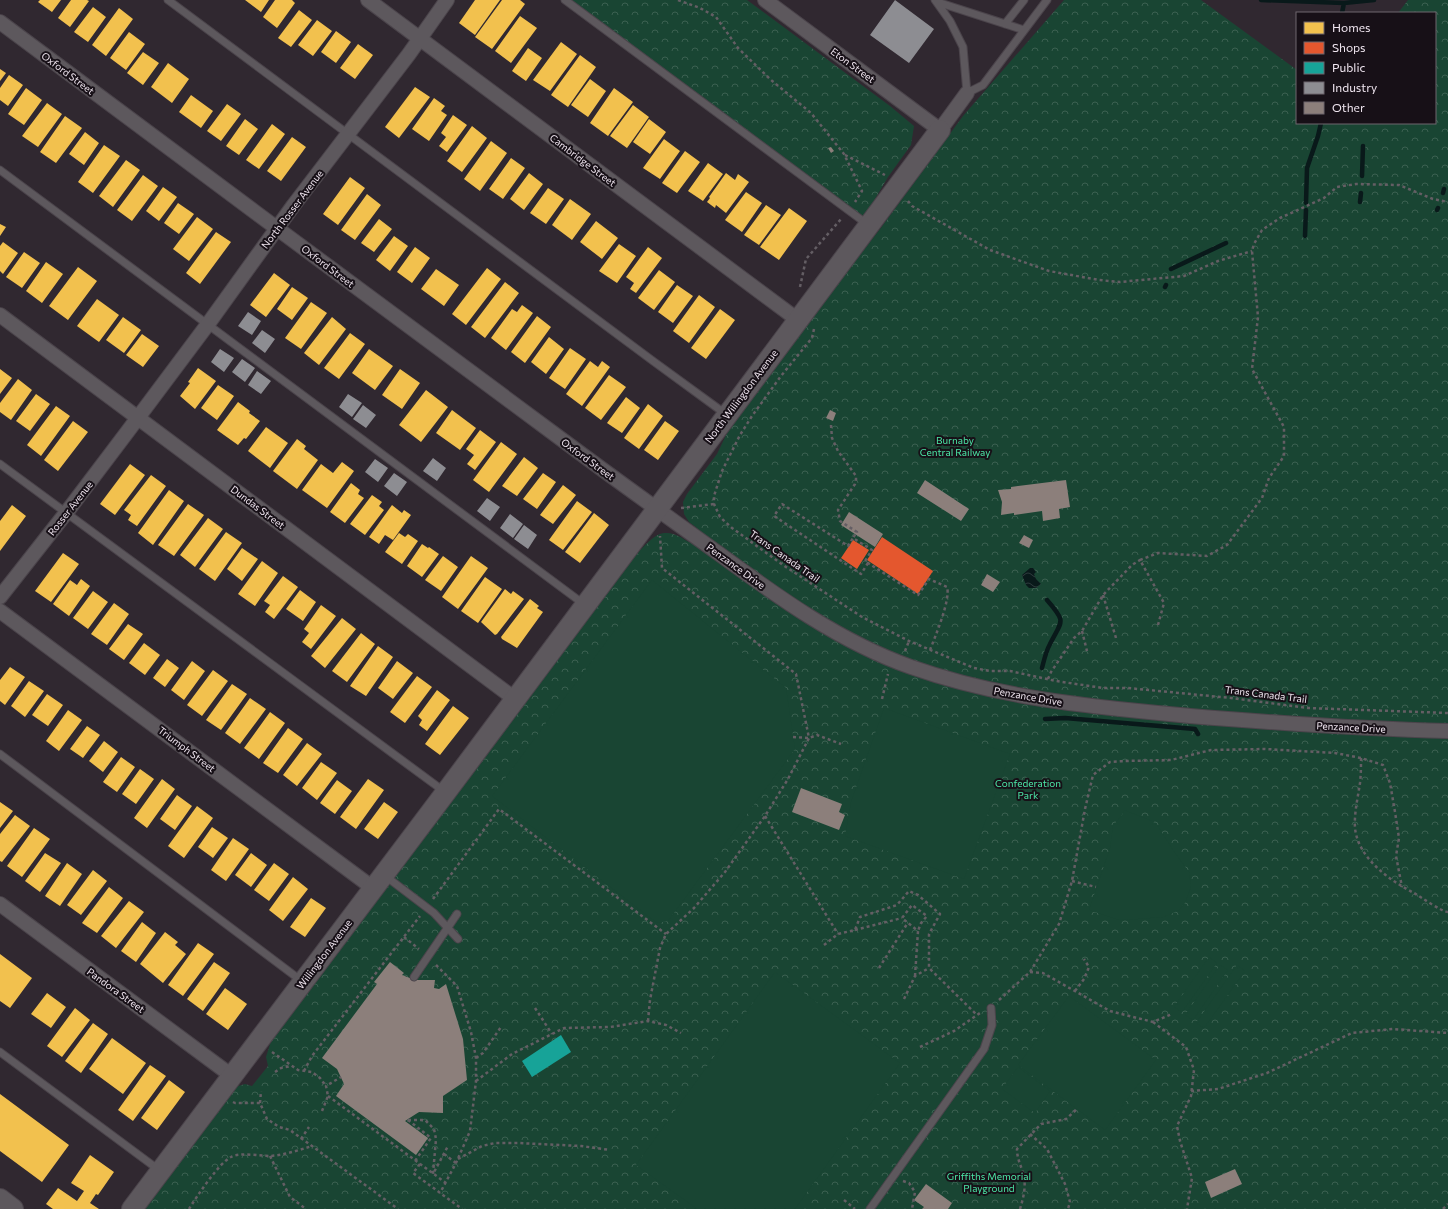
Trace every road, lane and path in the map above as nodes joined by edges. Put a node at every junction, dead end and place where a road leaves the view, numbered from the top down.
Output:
1 (168, 0) edge
2 (368, 0) edge
3 (447, 0) edge
4 (565, 0) edge
5 (678, 0) edge
6 (765, 0) edge
7 (1024, 0) edge
8 (1047, 0) edge
9 (936, 1) edge
10 (0, 22) edge
11 (1005, 24) junction
12 (1024, 30) junction
13 (420, 39) junction
14 (967, 93) junction
15 (940, 130) junction
16 (349, 134) junction
17 (844, 154) junction
18 (0, 170) edge
19 (898, 187) junction
20 (1448, 202) edge
21 (849, 211) junction
22 (869, 225) junction
23 (277, 228) junction
24 (1252, 251) junction
25 (799, 290) dead end
26 (0, 315) edge
27 (806, 322) junction
28 (208, 324) junction
29 (728, 415) junction
30 (138, 418) junction
31 (831, 425) dead end
32 (0, 464) edge
33 (714, 504) junction
34 (683, 508) dead end
35 (657, 510) junction
36 (66, 513) junction
37 (659, 534) dead end
38 (853, 538) junction
39 (1140, 560) junction
40 (868, 563) junction
41 (1102, 595) junction
42 (0, 597) edge
43 (585, 605) junction
44 (0, 611) edge
45 (1158, 625) dead end
46 (1082, 631) junction
47 (1116, 638) dead end
48 (930, 650) junction
49 (1087, 650) dead end
50 (892, 673) dead end
51 (1048, 679) junction
52 (882, 698) dead end
53 (515, 699) junction
54 (1448, 713) edge
55 (1448, 731) edge
56 (793, 736) dead end
57 (809, 738) junction
58 (841, 744) dead end
59 (0, 754) edge
60 (1361, 758) junction
61 (446, 792) junction
62 (765, 816) junction
63 (378, 881) junction
64 (1072, 881) junction
65 (1096, 886) dead end
66 (1402, 887) junction
67 (432, 899) dead end
68 (0, 904) edge
69 (1448, 912) edge
70 (421, 914) dead end
71 (457, 914) dead end
72 (902, 918) junction
73 (907, 924) junction
74 (447, 927) junction
75 (855, 930) junction
76 (918, 931) junction
77 (666, 934) junction
78 (838, 934) junction
79 (404, 937) junction
80 (458, 939) dead end
81 (824, 945) dead end
82 (428, 956) junction
83 (1084, 959) dead end
84 (879, 968) dead end
85 (929, 968) junction
86 (1030, 972) junction
87 (915, 976) junction
88 (414, 977) dead end
89 (303, 982) junction
90 (1075, 991) junction
91 (904, 999) dead end
92 (535, 1008) dead end
93 (991, 1008) junction
94 (1172, 1014) dead end
95 (977, 1015) junction
96 (648, 1021) junction
97 (1153, 1022) junction
98 (501, 1027) dead end
99 (681, 1033) dead end
100 (1448, 1033) edge
101 (552, 1034) junction
102 (258, 1041) junction
103 (920, 1047) dead end
104 (0, 1052) edge
105 (476, 1058) junction
106 (291, 1066) junction
107 (304, 1071) junction
108 (275, 1072) dead end
109 (232, 1076) junction
110 (341, 1077) dead end
111 (476, 1081) junction
112 (326, 1086) junction
113 (1191, 1091) junction
114 (261, 1092) dead end
115 (328, 1096) junction
116 (231, 1100) dead end
117 (260, 1103) junction
118 (1077, 1109) dead end
119 (322, 1111) dead end
120 (310, 1127) dead end
121 (1030, 1134) junction
122 (301, 1138) junction
123 (312, 1146) junction
124 (448, 1146) dead end
125 (610, 1150) dead end
126 (444, 1154) junction
127 (270, 1156) junction
128 (458, 1159) junction
129 (415, 1160) junction
130 (456, 1163) junction
131 (420, 1164) junction
132 (161, 1172) junction
133 (433, 1174) junction
134 (894, 1175) junction
135 (446, 1183) junction
136 (440, 1193) junction
137 (0, 1199) edge
138 (844, 1200) dead end
139 (1448, 1204) edge
140 (13, 1209) edge
141 (132, 1209) edge
142 (189, 1209) edge
143 (306, 1209) edge
144 (398, 1209) edge
145 (462, 1209) edge
146 (855, 1209) edge
147 (870, 1209) edge
148 (912, 1209) edge
149 (1020, 1209) edge
150 (1068, 1209) edge
151 (1187, 1209) edge
152 (1443, 1209) edge

1 - 16 lane
2 - 13 street, Cambridge Street
3 - 13 street, North Rosser Avenue
4 - 21 lane
5 - 17 path
6 - 15 street, Eton Street
7 - 11 lane
8 - 12 lane
9 - 11 lane
9 - 14 lane
10 - 23 street, Oxford Street
11 - 12 lane
12 - 14 lane
13 - 16 street, North Rosser Avenue
13 - 27 street, Cambridge Street
14 - 15 street, North Willingdon Avenue
15 - 19 street, North Willingdon Avenue
16 - 23 street, North Rosser Avenue
16 - 29 lane
17 - 19 path
17 - 21 path
18 - 28 lane
19 - 22 street, North Willingdon Avenue
19 - 24 path
20 - 24 path
21 - 22 lane
21 - 25 path
22 - 27 street, North Willingdon Avenue
23 - 28 street, North Rosser Avenue
23 - 35 street, Oxford Street
24 - 39 path
26 - 30 street, Dundas Street
27 - 29 street, North Willingdon Avenue
27 - 33 path
28 - 30 street, North Rosser Avenue
28 - 43 lane
29 - 35 street, North Willingdon Avenue
30 - 36 street, Rosser Avenue
30 - 53 street, Dundas Street
31 - 38 path
32 - 36 lane
33 - 34 path
33 - 48 path, Trans Canada Trail
35 - 43 street, North Willingdon Avenue
35 - 55 street, Penzance Drive
36 - 42 street, Rosser Avenue
36 - 61 lane
37 - 57 path
38 - 40 path
38 - 40 path
39 - 41 path
39 - 45 path
40 - 48 path
41 - 46 path
41 - 47 path
43 - 53 street, North Willingdon Avenue
44 - 63 street, Triumph Street
46 - 49 path
46 - 51 path
48 - 51 path, Trans Canada Trail
50 - 52 path
51 - 54 path, Trans Canada Trail
53 - 61 street, Willingdon Avenue
56 - 57 path
57 - 58 path
57 - 62 path
59 - 89 lane
60 - 64 path
60 - 66 path
60 - 66 path
61 - 63 street, Willingdon Avenue
62 - 77 path
62 - 78 path
63 - 74 lane
63 - 89 street, Willingdon Avenue
64 - 65 path
64 - 86 path
66 - 69 path
67 - 77 path
68 - 109 street, Pandora Street
70 - 79 path
71 - 74 lane
72 - 73 path
72 - 75 path
72 - 76 path
73 - 76 path
73 - 84 path
74 - 80 lane
74 - 82 lane
75 - 78 path
75 - 85 path
76 - 87 path
77 - 96 path
78 - 81 path
79 - 82 path
79 - 107 path
82 - 88 lane
82 - 105 path
83 - 90 path
85 - 87 path
85 - 95 path
86 - 90 path
86 - 93 path
87 - 91 path
89 - 102 street, Willingdon Avenue
90 - 97 path
92 - 101 path
93 - 95 path
93 - 134 lane
94 - 97 path
95 - 103 path
96 - 99 path
96 - 101 path
97 - 113 path
98 - 105 path
100 - 113 path
101 - 111 path
102 - 106 path
102 - 109 street, Willingdon Avenue
104 - 132 lane
105 - 111 path
106 - 107 path
106 - 108 path
107 - 112 path
109 - 132 street, Willingdon Avenue
110 - 112 path
111 - 128 path
112 - 115 path
113 - 151 path
114 - 117 path
115 - 119 path
115 - 129 path
116 - 117 path
117 - 122 path
118 - 121 path
120 - 122 path
121 - 149 path
121 - 150 path
122 - 123 path
123 - 127 path
123 - 144 path
124 - 126 path
125 - 128 path
126 - 130 path
126 - 133 path
127 - 142 path
127 - 143 path
128 - 130 path
129 - 131 path
129 - 133 path
130 - 135 path
131 - 133 path
131 - 136 path
132 - 141 street, Willingdon Avenue
133 - 135 path
134 - 147 lane
134 - 148 path
135 - 136 path
136 - 145 path
137 - 140 street
138 - 146 path
139 - 152 path

